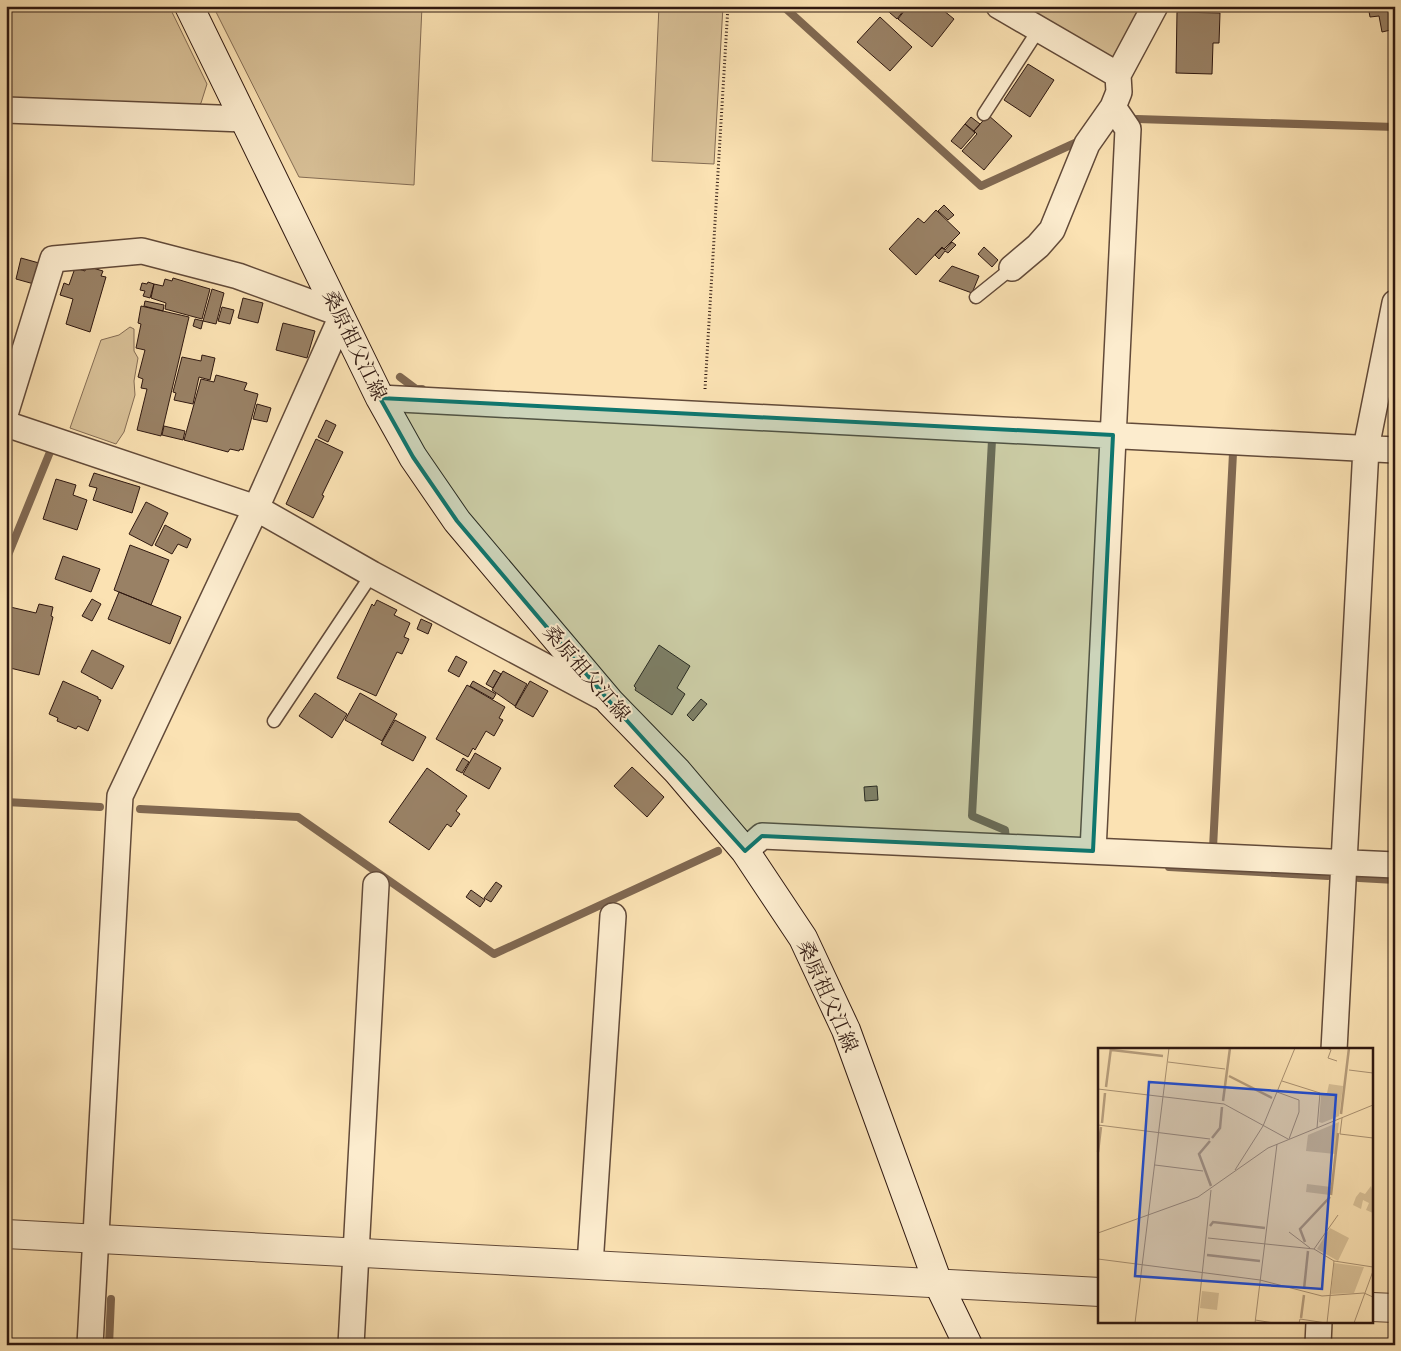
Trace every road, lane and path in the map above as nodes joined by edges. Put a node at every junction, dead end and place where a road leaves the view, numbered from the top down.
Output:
1 (189, 6) edge
2 (728, 6) edge
3 (999, 6) edge
4 (1155, 6) edge
5 (1039, 29) junction
6 (1118, 75) junction
7 (1113, 107) junction
8 (6, 110) edge
9 (984, 114) dead end
10 (244, 119) junction
11 (1012, 268) joint
12 (976, 297) dead end
13 (1395, 303) edge
14 (340, 315) junction
15 (380, 398) junction
16 (6, 411) edge
17 (704, 414) junction
18 (6, 424) edge
19 (1113, 435) junction
20 (1366, 448) junction
21 (1395, 450) edge
22 (256, 508) junction
23 (372, 574) junction
24 (610, 702) junction
25 (274, 721) dead end
26 (745, 851) junction
27 (1092, 851) junction
28 (1344, 862) junction
29 (1395, 865) edge
30 (376, 885) dead end
31 (613, 916) dead end
32 (1334, 1048) edge
33 (6, 1234) edge
34 (96, 1239) junction
35 (356, 1253) junction
36 (590, 1265) junction
37 (938, 1283) junction
38 (1098, 1292) edge
39 (1374, 1307) edge
40 (1395, 1308) edge
41 (1319, 1324) edge
42 (90, 1345) edge
43 (351, 1345) edge
44 (968, 1345) edge
45 (1318, 1345) edge

1 - 10 main road, 桑原祖父江線
2 - 17 path
3 - 5 street
4 - 6 street
5 - 6 street
5 - 9 lane
6 - 7 street
7 - 11 street
7 - 19 street
8 - 10 street
10 - 14 main road, 桑原祖父江線
11 - 12 lane
13 - 20 street
14 - 15 main road, 桑原祖父江線
14 - 16 street
14 - 22 street
15 - 17 street
15 - 24 main road, 桑原祖父江線
17 - 19 street
18 - 22 street
19 - 20 street
19 - 27 street
20 - 21 street
20 - 28 street
22 - 23 street
22 - 34 street
23 - 24 street
23 - 25 lane
24 - 26 main road, 桑原祖父江線
26 - 27 street
26 - 37 main road, 桑原祖父江線
27 - 28 street
28 - 29 street
28 - 32 street
30 - 35 street
31 - 36 street
33 - 34 main road
34 - 35 main road
34 - 42 street
35 - 36 main road
35 - 43 street
36 - 37 main road
37 - 38 main road
37 - 44 main road, 桑原祖父江線
39 - 40 main road
41 - 45 street

